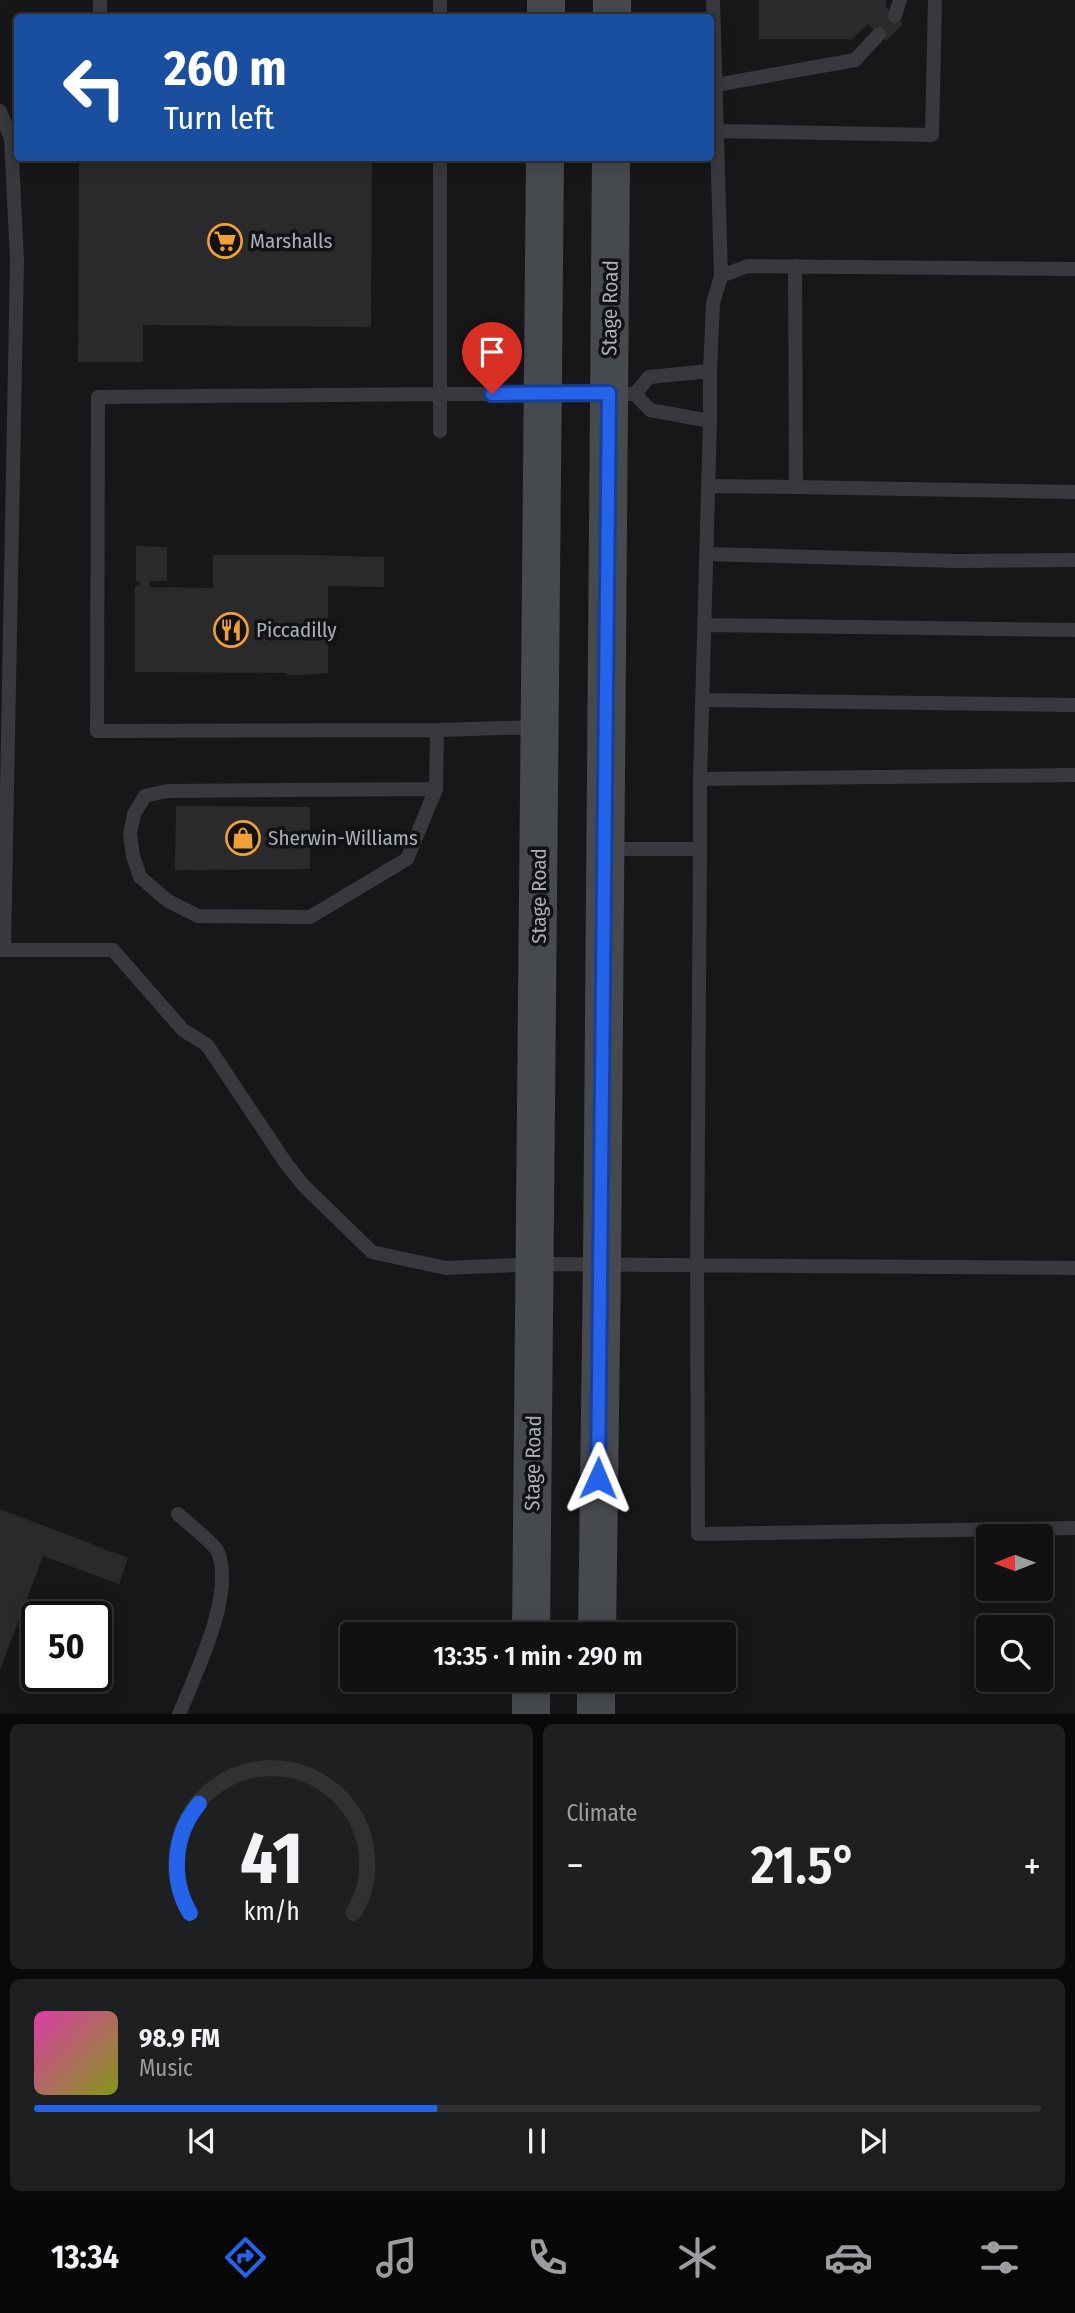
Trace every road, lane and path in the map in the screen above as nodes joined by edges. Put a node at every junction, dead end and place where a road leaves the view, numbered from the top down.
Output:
1 (900, 0) edge
2 (934, 0) edge
3 (895, 16) dead end
4 (714, 28) edge
5 (879, 34) dead end
6 (716, 85) junction
7 (714, 103) edge
8 (0, 111) edge
9 (714, 117) edge
10 (717, 131) junction
11 (440, 161) edge
12 (545, 161) edge
13 (615, 161) edge
14 (796, 266) junction
15 (1075, 269) edge
16 (721, 276) junction
17 (710, 371) junction
18 (622, 393) junction
19 (440, 394) junction
20 (543, 394) junction
21 (710, 421) junction
22 (440, 431) dead end
23 (708, 486) junction
24 (796, 487) junction
25 (1075, 492) edge
26 (706, 554) junction
27 (1075, 560) edge
28 (704, 625) junction
29 (1075, 630) edge
30 (702, 700) junction
31 (1075, 705) edge
32 (541, 727) junction
33 (437, 730) junction
34 (1075, 775) edge
35 (700, 779) junction
36 (436, 789) junction
37 (606, 849) junction
38 (700, 849) junction
39 (2, 950) edge
40 (536, 1264) junction
41 (602, 1265) junction
42 (696, 1266) junction
43 (1075, 1268) edge
44 (178, 1514) dead end
45 (1075, 1528) edge
46 (531, 1622) edge
47 (597, 1622) edge
48 (531, 1692) edge
49 (596, 1692) edge
50 (179, 1714) edge
51 (531, 1714) edge
52 (596, 1714) edge

1 - 3 lane
2 - 10 lane
4 - 6 lane
5 - 6 lane
6 - 7 lane
8 - 39 lane
9 - 10 lane
10 - 16 lane
11 - 19 lane
12 - 20 main road, Stage Road
13 - 18 main road, Stage Road
14 - 15 lane
14 - 16 lane
14 - 24 lane
16 - 17 lane
17 - 18 lane
17 - 21 lane
18 - 20 lane
18 - 21 lane
18 - 37 main road, Stage Road
19 - 20 lane
19 - 22 lane
19 - 33 lane
20 - 32 main road, Stage Road
21 - 23 lane
23 - 24 lane
23 - 26 lane
24 - 25 lane
26 - 27 lane
26 - 28 lane
28 - 29 lane
28 - 30 lane
30 - 31 lane
30 - 35 lane
32 - 33 lane
32 - 40 main road, Stage Road
33 - 36 lane
34 - 35 lane
35 - 38 lane
36 - 36 lane
37 - 38 lane
37 - 41 main road, Stage Road
38 - 42 lane
39 - 40 lane
40 - 41 lane
40 - 46 main road, Stage Road
41 - 42 lane
41 - 47 main road, Stage Road
42 - 43 lane
42 - 45 lane
44 - 50 lane
48 - 51 main road
49 - 52 main road

